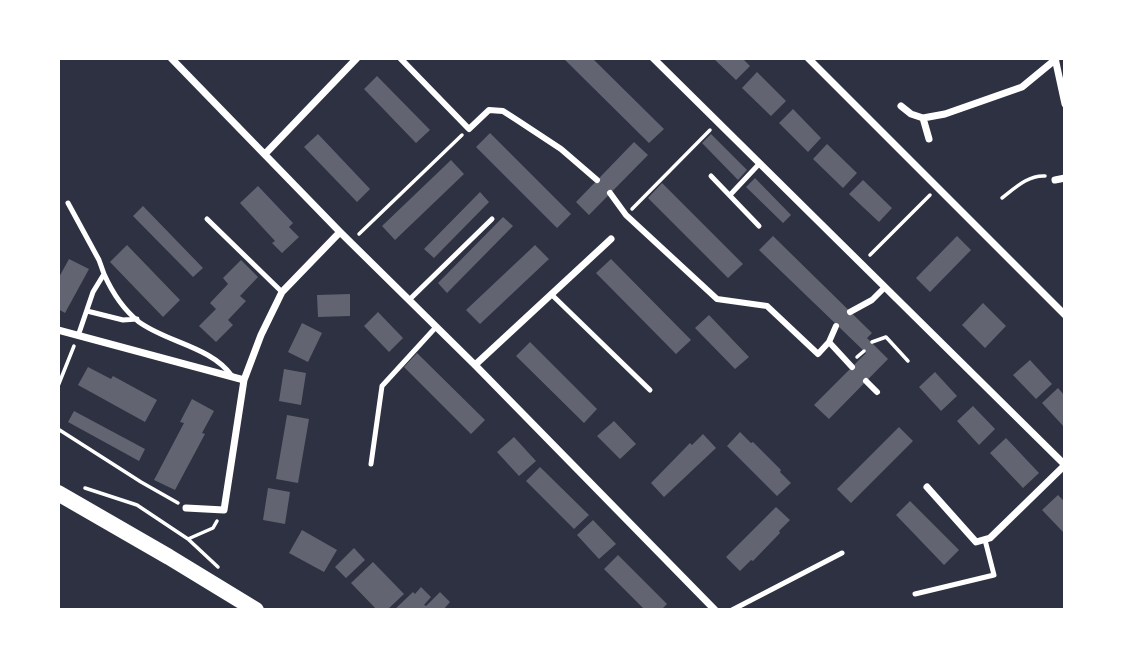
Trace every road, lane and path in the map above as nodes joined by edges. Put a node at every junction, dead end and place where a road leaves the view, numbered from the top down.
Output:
1 (171, 58) edge
2 (357, 58) edge
3 (400, 58) edge
4 (653, 58) edge
5 (808, 58) edge
6 (1056, 58) edge
7 (1065, 104) edge
8 (901, 106) dead end
9 (923, 118) junction
10 (718, 121) junction
11 (469, 129) junction
12 (929, 139) dead end
13 (265, 155) junction
14 (760, 163) junction
15 (711, 176) dead end
16 (1065, 178) edge
17 (597, 180) dead end
18 (1055, 180) joint
19 (923, 188) dead end
20 (610, 193) dead end
21 (730, 195) junction
22 (1002, 198) dead end
23 (68, 203) dead end
24 (626, 215) junction
25 (207, 219) dead end
26 (492, 219) dead end
27 (759, 226) dead end
28 (340, 232) junction
29 (611, 239) dead end
30 (350, 242) junction
31 (861, 265) junction
32 (104, 274) junction
33 (884, 288) junction
34 (282, 292) junction
35 (551, 294) junction
36 (409, 300) junction
37 (87, 311) junction
38 (850, 312) dead end
39 (1065, 315) edge
40 (136, 319) junction
41 (836, 326) dead end
42 (436, 327) junction
43 (58, 330) edge
44 (78, 337) junction
45 (829, 342) junction
46 (872, 342) dead end
47 (908, 361) dead end
48 (475, 365) junction
49 (852, 367) dead end
50 (233, 377) junction
51 (244, 380) junction
52 (866, 381) dead end
53 (58, 386) edge
54 (650, 390) dead end
55 (877, 391) dead end
56 (58, 429) edge
57 (371, 464) dead end
58 (1065, 465) edge
59 (79, 486) dead end
60 (927, 486) dead end
61 (58, 493) edge
62 (186, 508) joint
63 (224, 510) junction
64 (188, 540) junction
65 (985, 540) junction
66 (842, 553) dead end
67 (227, 574) dead end
68 (915, 593) dead end
69 (256, 610) edge
70 (715, 610) edge
71 (732, 610) edge

1 - 13 street
2 - 13 street
3 - 11 street
4 - 10 street
5 - 39 street
6 - 7 street
6 - 9 street
8 - 9 street
9 - 12 street
10 - 14 street
10 - 24 path
11 - 17 street
11 - 30 path
13 - 28 street
14 - 21 lane
14 - 31 street
15 - 21 lane
16 - 18 street
18 - 22 path
19 - 31 path
20 - 24 street
21 - 27 lane
23 - 32 lane
24 - 45 street
25 - 34 lane
26 - 36 lane
28 - 30 street
28 - 34 street
29 - 35 street
30 - 36 street
31 - 33 street
32 - 37 lane
32 - 40 lane
33 - 38 street
33 - 58 street
34 - 51 street
35 - 48 street
35 - 54 lane
36 - 42 street
37 - 40 lane
37 - 44 lane
40 - 50 lane
41 - 45 street
42 - 48 street
42 - 57 lane
43 - 44 street
44 - 50 street
44 - 53 path
45 - 49 street
46 - 47 path
48 - 70 street
50 - 51 street
51 - 63 street
52 - 55 street
56 - 62 path
58 - 65 street
59 - 64 path
60 - 65 street
61 - 69 main road
62 - 63 street
63 - 64 path
64 - 67 path
65 - 68 lane
66 - 71 lane

